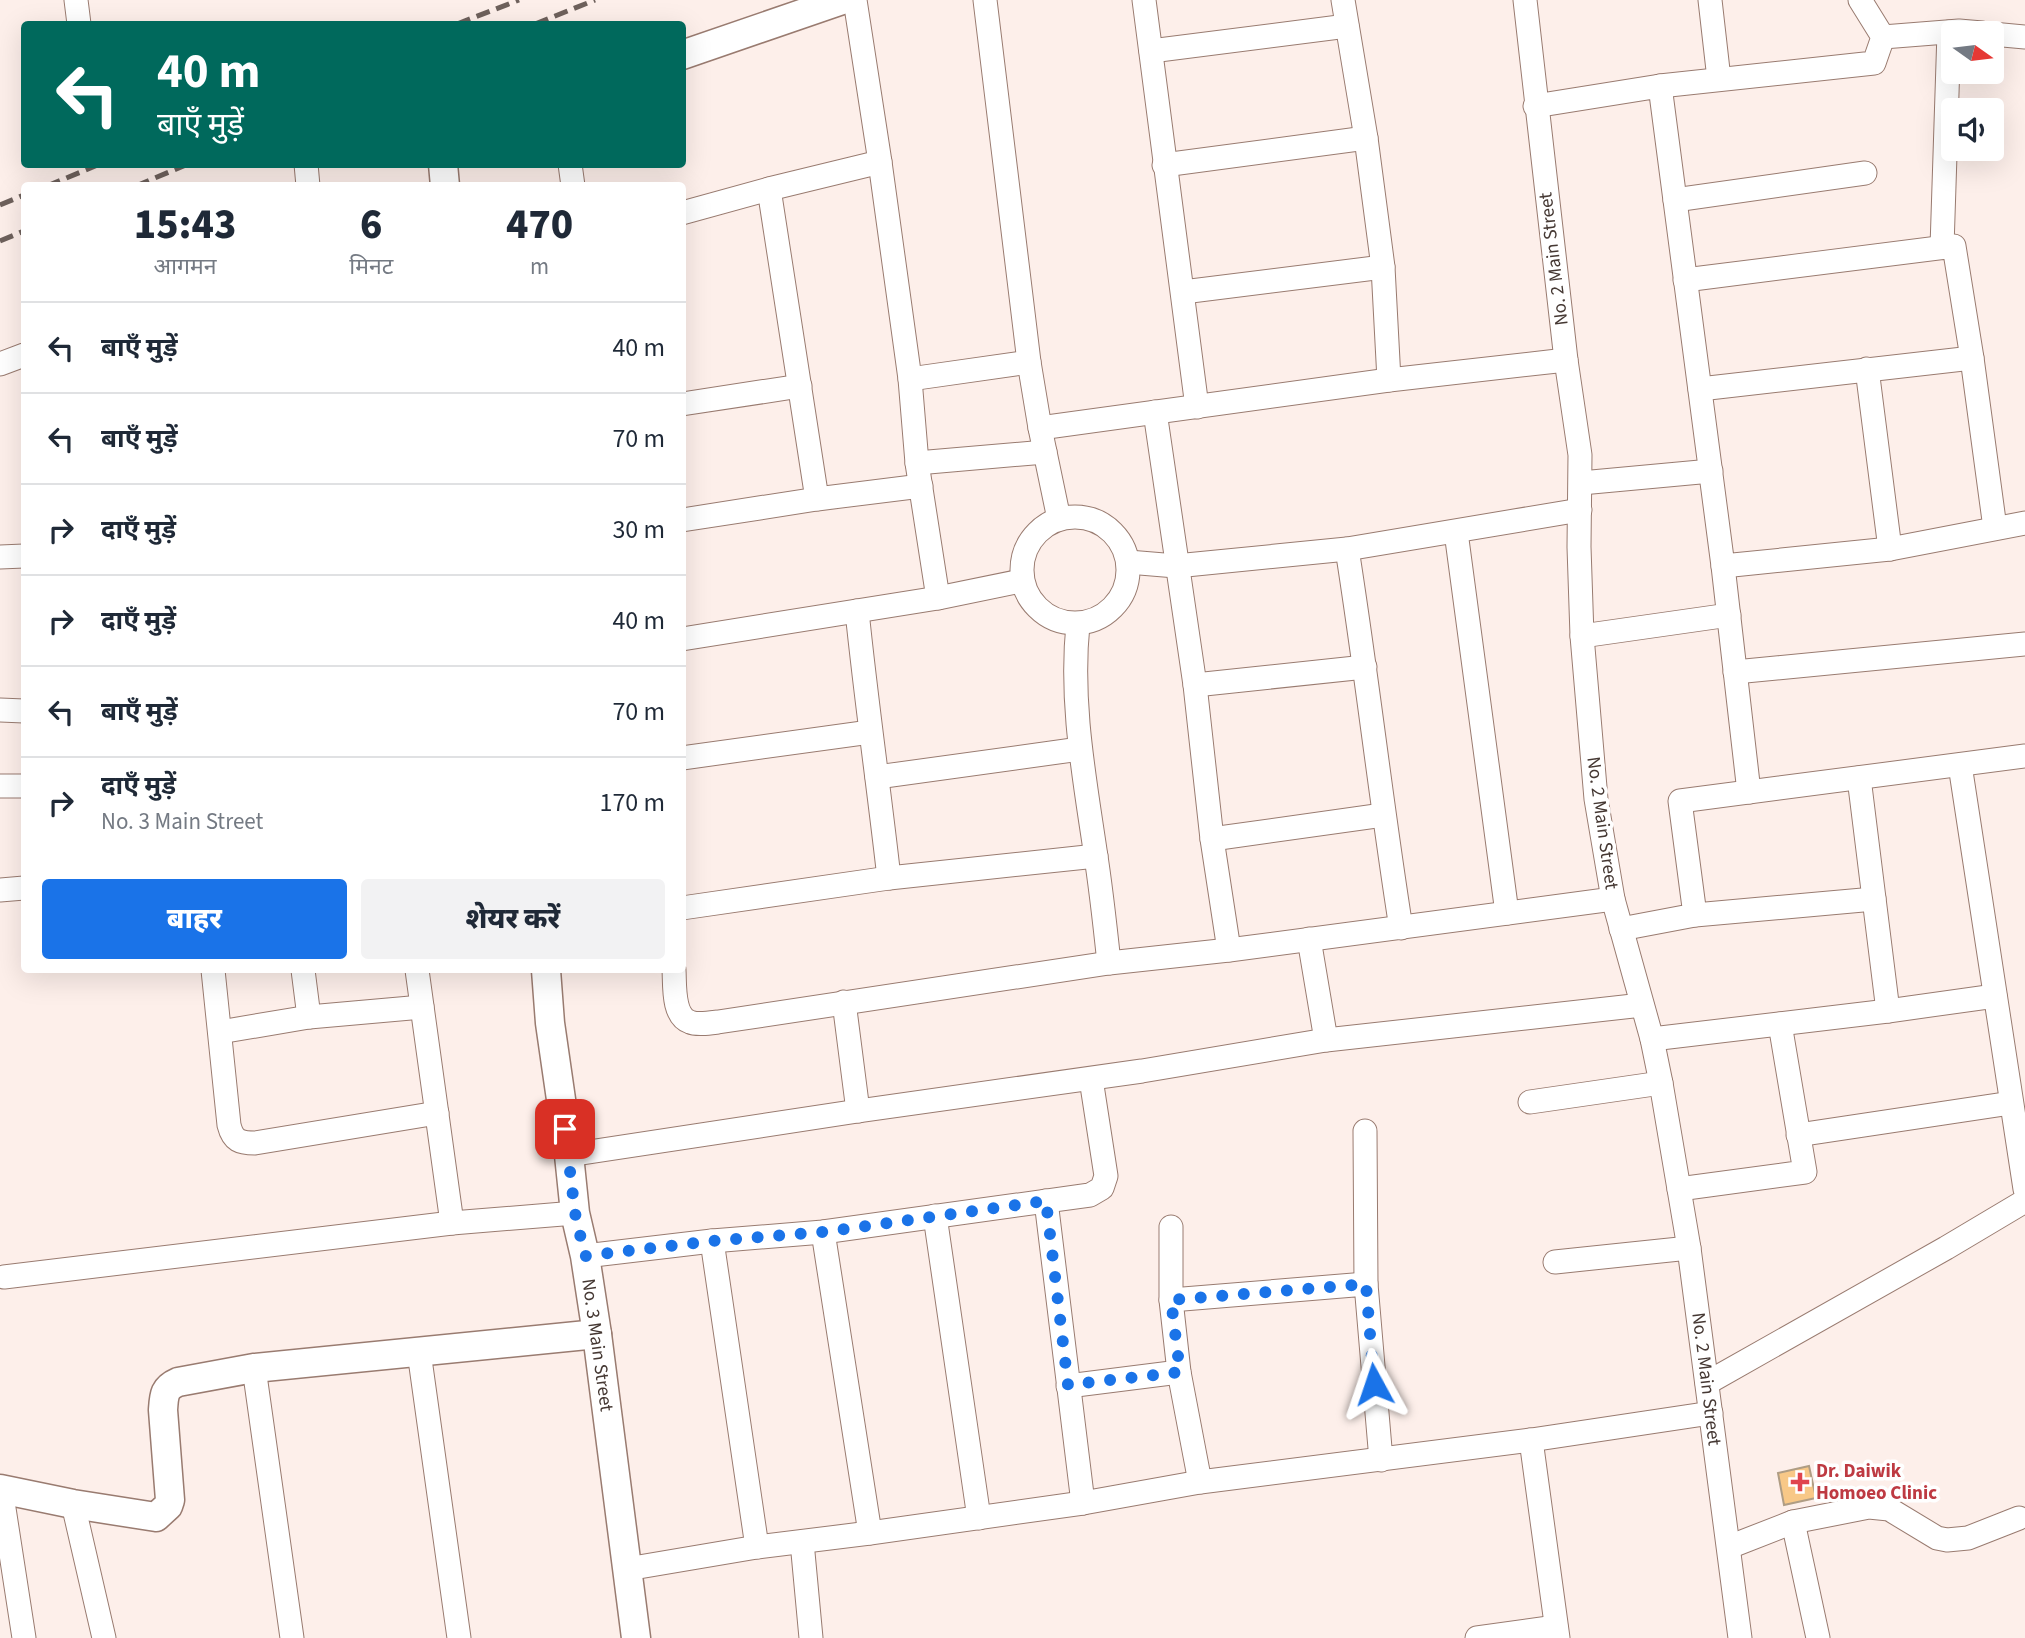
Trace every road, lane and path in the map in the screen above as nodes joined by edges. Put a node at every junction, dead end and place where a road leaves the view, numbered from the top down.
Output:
1 (76, 0) edge
2 (842, 0) edge
3 (855, 0) edge
4 (985, 0) edge
5 (1144, 0) edge
6 (1343, 0) edge
7 (1524, 0) edge
8 (1710, 0) edge
9 (1860, 0) edge
10 (79, 21) edge
11 (1347, 26) junction
12 (1941, 33) edge
13 (2004, 35) edge
14 (1883, 37) junction
15 (2025, 37) edge
16 (1151, 51) junction
17 (686, 54) edge
18 (1718, 79) junction
19 (1947, 84) edge
20 (1660, 86) junction
21 (1535, 106) junction
22 (1366, 138) junction
23 (880, 162) junction
24 (1164, 165) junction
25 (1866, 173) dead end
26 (769, 189) junction
27 (1675, 200) junction
28 (686, 212) edge
29 (1942, 247) junction
30 (1383, 267) junction
31 (1685, 280) junction
32 (1183, 292) junction
33 (21, 356) edge
34 (1972, 358) junction
35 (1566, 360) junction
36 (1029, 362) junction
37 (0, 364) edge
38 (1867, 369) junction
39 (910, 379) junction
40 (1389, 380) junction
41 (800, 386) junction
42 (1700, 389) junction
43 (686, 403) edge
44 (1196, 407) junction
45 (1155, 412) junction
46 (1040, 428) junction
47 (1045, 452) junction
48 (917, 463) junction
49 (1711, 471) junction
50 (1581, 482) junction
51 (921, 486) junction
52 (817, 499) junction
53 (1580, 510) junction
54 (686, 519) edge
55 (1059, 519) junction
56 (2025, 523) edge
57 (1995, 528) junction
58 (1456, 532) junction
59 (1347, 549) junction
60 (1890, 549) junction
61 (21, 556) edge
62 (0, 557) edge
63 (1128, 562) junction
64 (1176, 566) junction
65 (1723, 566) junction
66 (1021, 581) junction
67 (938, 598) junction
68 (857, 611) junction
69 (1729, 615) junction
70 (1078, 624) junction
71 (1582, 636) junction
72 (686, 638) edge
73 (2025, 644) edge
74 (1366, 667) junction
75 (1735, 672) junction
76 (1195, 685) junction
77 (0, 710) edge
78 (21, 710) edge
79 (870, 732) junction
80 (1080, 750) junction
81 (2025, 756) edge
82 (686, 757) edge
83 (1960, 765) junction
84 (877, 777) junction
85 (1859, 778) junction
86 (0, 786) edge
87 (21, 786) edge
88 (1749, 792) junction
89 (1383, 815) junction
90 (1212, 839) junction
91 (1096, 856) junction
92 (890, 878) junction
93 (21, 888) edge
94 (0, 890) edge
95 (1613, 899) junction
96 (1874, 899) junction
97 (686, 907) edge
98 (1507, 913) junction
99 (1695, 915) junction
100 (1401, 928) junction
101 (1621, 929) junction
102 (1309, 939) junction
103 (1229, 950) junction
104 (1110, 963) junction
105 (213, 973) edge
106 (303, 973) edge
107 (417, 973) edge
108 (545, 973) edge
109 (674, 973) edge
110 (1995, 996) junction
111 (844, 1002) junction
112 (1642, 1005) junction
113 (422, 1007) junction
114 (1888, 1012) junction
115 (309, 1017) junction
116 (1780, 1024) junction
117 (220, 1031) junction
118 (1652, 1039) junction
119 (1326, 1040) junction
120 (1091, 1079) junction
121 (1661, 1083) junction
122 (1530, 1102) dead end
123 (2011, 1103) junction
124 (858, 1111) junction
125 (437, 1113) junction
126 (1365, 1130) dead end
127 (1798, 1135) junction
128 (569, 1155) junction
129 (1679, 1189) junction
130 (2025, 1189) edge
131 (1046, 1201) junction
132 (2025, 1201) edge
133 (575, 1213) junction
134 (935, 1216) junction
135 (452, 1223) junction
136 (1171, 1227) dead end
137 (823, 1232) junction
138 (712, 1241) junction
139 (1689, 1248) junction
140 (585, 1256) junction
141 (1555, 1262) dead end
142 (4, 1277) dead end
143 (1366, 1284) junction
144 (1171, 1300) junction
145 (597, 1334) junction
146 (419, 1352) junction
147 (254, 1368) junction
148 (1180, 1372) junction
149 (1707, 1383) junction
150 (1068, 1385) junction
151 (1711, 1413) junction
152 (1531, 1440) junction
153 (1381, 1460) junction
154 (1199, 1482) junction
155 (0, 1489) edge
156 (1083, 1503) junction
157 (73, 1504) junction
158 (979, 1518) junction
159 (2019, 1518) dead end
160 (1793, 1522) junction
161 (870, 1534) junction
162 (802, 1542) junction
163 (757, 1547) junction
164 (1729, 1547) junction
165 (627, 1569) junction
166 (1557, 1632) edge
167 (24, 1638) edge
168 (104, 1638) edge
169 (292, 1638) edge
170 (458, 1638) edge
171 (636, 1638) edge
172 (811, 1638) edge
173 (1477, 1638) edge
174 (1740, 1638) edge
175 (1818, 1638) edge

1 - 10 street
2 - 17 street
3 - 23 street
4 - 36 street
5 - 16 street
6 - 11 street
7 - 21 street, No. 2 Main Street
8 - 18 street
9 - 14 street
11 - 16 street
11 - 22 street
12 - 14 street
13 - 15 street
14 - 18 street
16 - 24 street
18 - 20 street
19 - 29 street
20 - 21 street
20 - 27 street
21 - 35 street, No. 2 Main Street
22 - 24 street
22 - 30 street
23 - 26 street
23 - 39 street
24 - 32 street
25 - 27 street
26 - 28 street
26 - 41 street
27 - 31 street
29 - 31 street
29 - 34 street
30 - 32 street
30 - 40 street
31 - 42 street
32 - 44 street
33 - 37 street
34 - 38 street
34 - 57 street
35 - 40 street
35 - 50 street, No. 2 Main Street
36 - 39 street
36 - 46 street
38 - 42 street
38 - 60 street
39 - 48 street
40 - 44 street
41 - 43 street
41 - 52 street
42 - 49 street
44 - 45 street
45 - 46 street
45 - 64 street
46 - 47 street
47 - 48 street
47 - 55 street
48 - 51 street
49 - 50 street
49 - 65 street
50 - 53 street, No. 2 Main Street
51 - 52 street
51 - 67 street
52 - 54 street
53 - 58 street
53 - 71 street, No. 2 Main Street
55 - 63 street
55 - 66 street
56 - 57 street
57 - 60 street
58 - 59 street
58 - 98 street
59 - 64 street
59 - 74 street
60 - 65 street
61 - 62 street
63 - 64 street
63 - 70 street
64 - 76 street
65 - 69 street
66 - 67 street
66 - 70 street
67 - 68 street
68 - 72 street
68 - 79 street
69 - 71 street
69 - 75 street
70 - 80 street
71 - 95 street, No. 2 Main Street
73 - 75 street
74 - 76 street
74 - 89 street
75 - 88 street
76 - 90 street
77 - 78 street
79 - 82 street
79 - 84 street
80 - 84 street
80 - 91 street
81 - 83 street
83 - 85 street
83 - 110 street
84 - 92 street
85 - 88 street
85 - 96 street
86 - 87 street
88 - 99 street
89 - 90 street
89 - 100 street
90 - 103 street
91 - 92 street
91 - 104 street
92 - 97 street
93 - 94 street
95 - 98 street
95 - 101 street, No. 2 Main Street
96 - 99 street
96 - 114 street
98 - 100 street
99 - 101 street
100 - 102 street
101 - 112 street, No. 2 Main Street
102 - 103 street
102 - 119 street
103 - 104 street
104 - 111 street
105 - 117 street
106 - 115 street
107 - 113 street
108 - 128 street, No. 3 Main Street
109 - 111 street
110 - 114 street
110 - 123 street
111 - 124 street
112 - 118 street, No. 2 Main Street
112 - 119 street
113 - 115 street
113 - 125 street
114 - 116 street
115 - 117 street
116 - 118 street
116 - 127 street
117 - 125 street
118 - 121 street, No. 2 Main Street
119 - 120 street
120 - 124 street
120 - 131 street
121 - 122 street
121 - 129 street, No. 2 Main Street
123 - 127 street
123 - 130 street
124 - 128 street
125 - 135 street
126 - 143 street
127 - 129 street
128 - 133 street, No. 3 Main Street
129 - 139 street, No. 2 Main Street
131 - 134 street
131 - 150 street
132 - 149 street
133 - 135 street
133 - 140 street, No. 3 Main Street
134 - 137 street
134 - 158 street
135 - 142 street
136 - 144 street
137 - 138 street
137 - 161 street
138 - 140 street
138 - 163 street
139 - 141 street
139 - 149 street, No. 2 Main Street
140 - 145 street, No. 3 Main Street
143 - 144 street
143 - 153 street
144 - 148 street
145 - 146 street
145 - 165 street, No. 3 Main Street
146 - 147 street
146 - 170 street
147 - 157 street
147 - 169 street
148 - 150 street
148 - 154 street
149 - 151 street, No. 2 Main Street
150 - 156 street
151 - 152 street
151 - 164 street, No. 2 Main Street
152 - 153 street
152 - 166 street
153 - 154 street
154 - 156 street
155 - 157 street
155 - 167 street
156 - 158 street
157 - 168 street
158 - 161 street
159 - 160 street
160 - 164 street
160 - 175 street
161 - 162 street
162 - 163 street
162 - 172 street
163 - 165 street
164 - 174 street, No. 2 Main Street
165 - 171 street, No. 3 Main Street
166 - 173 street

